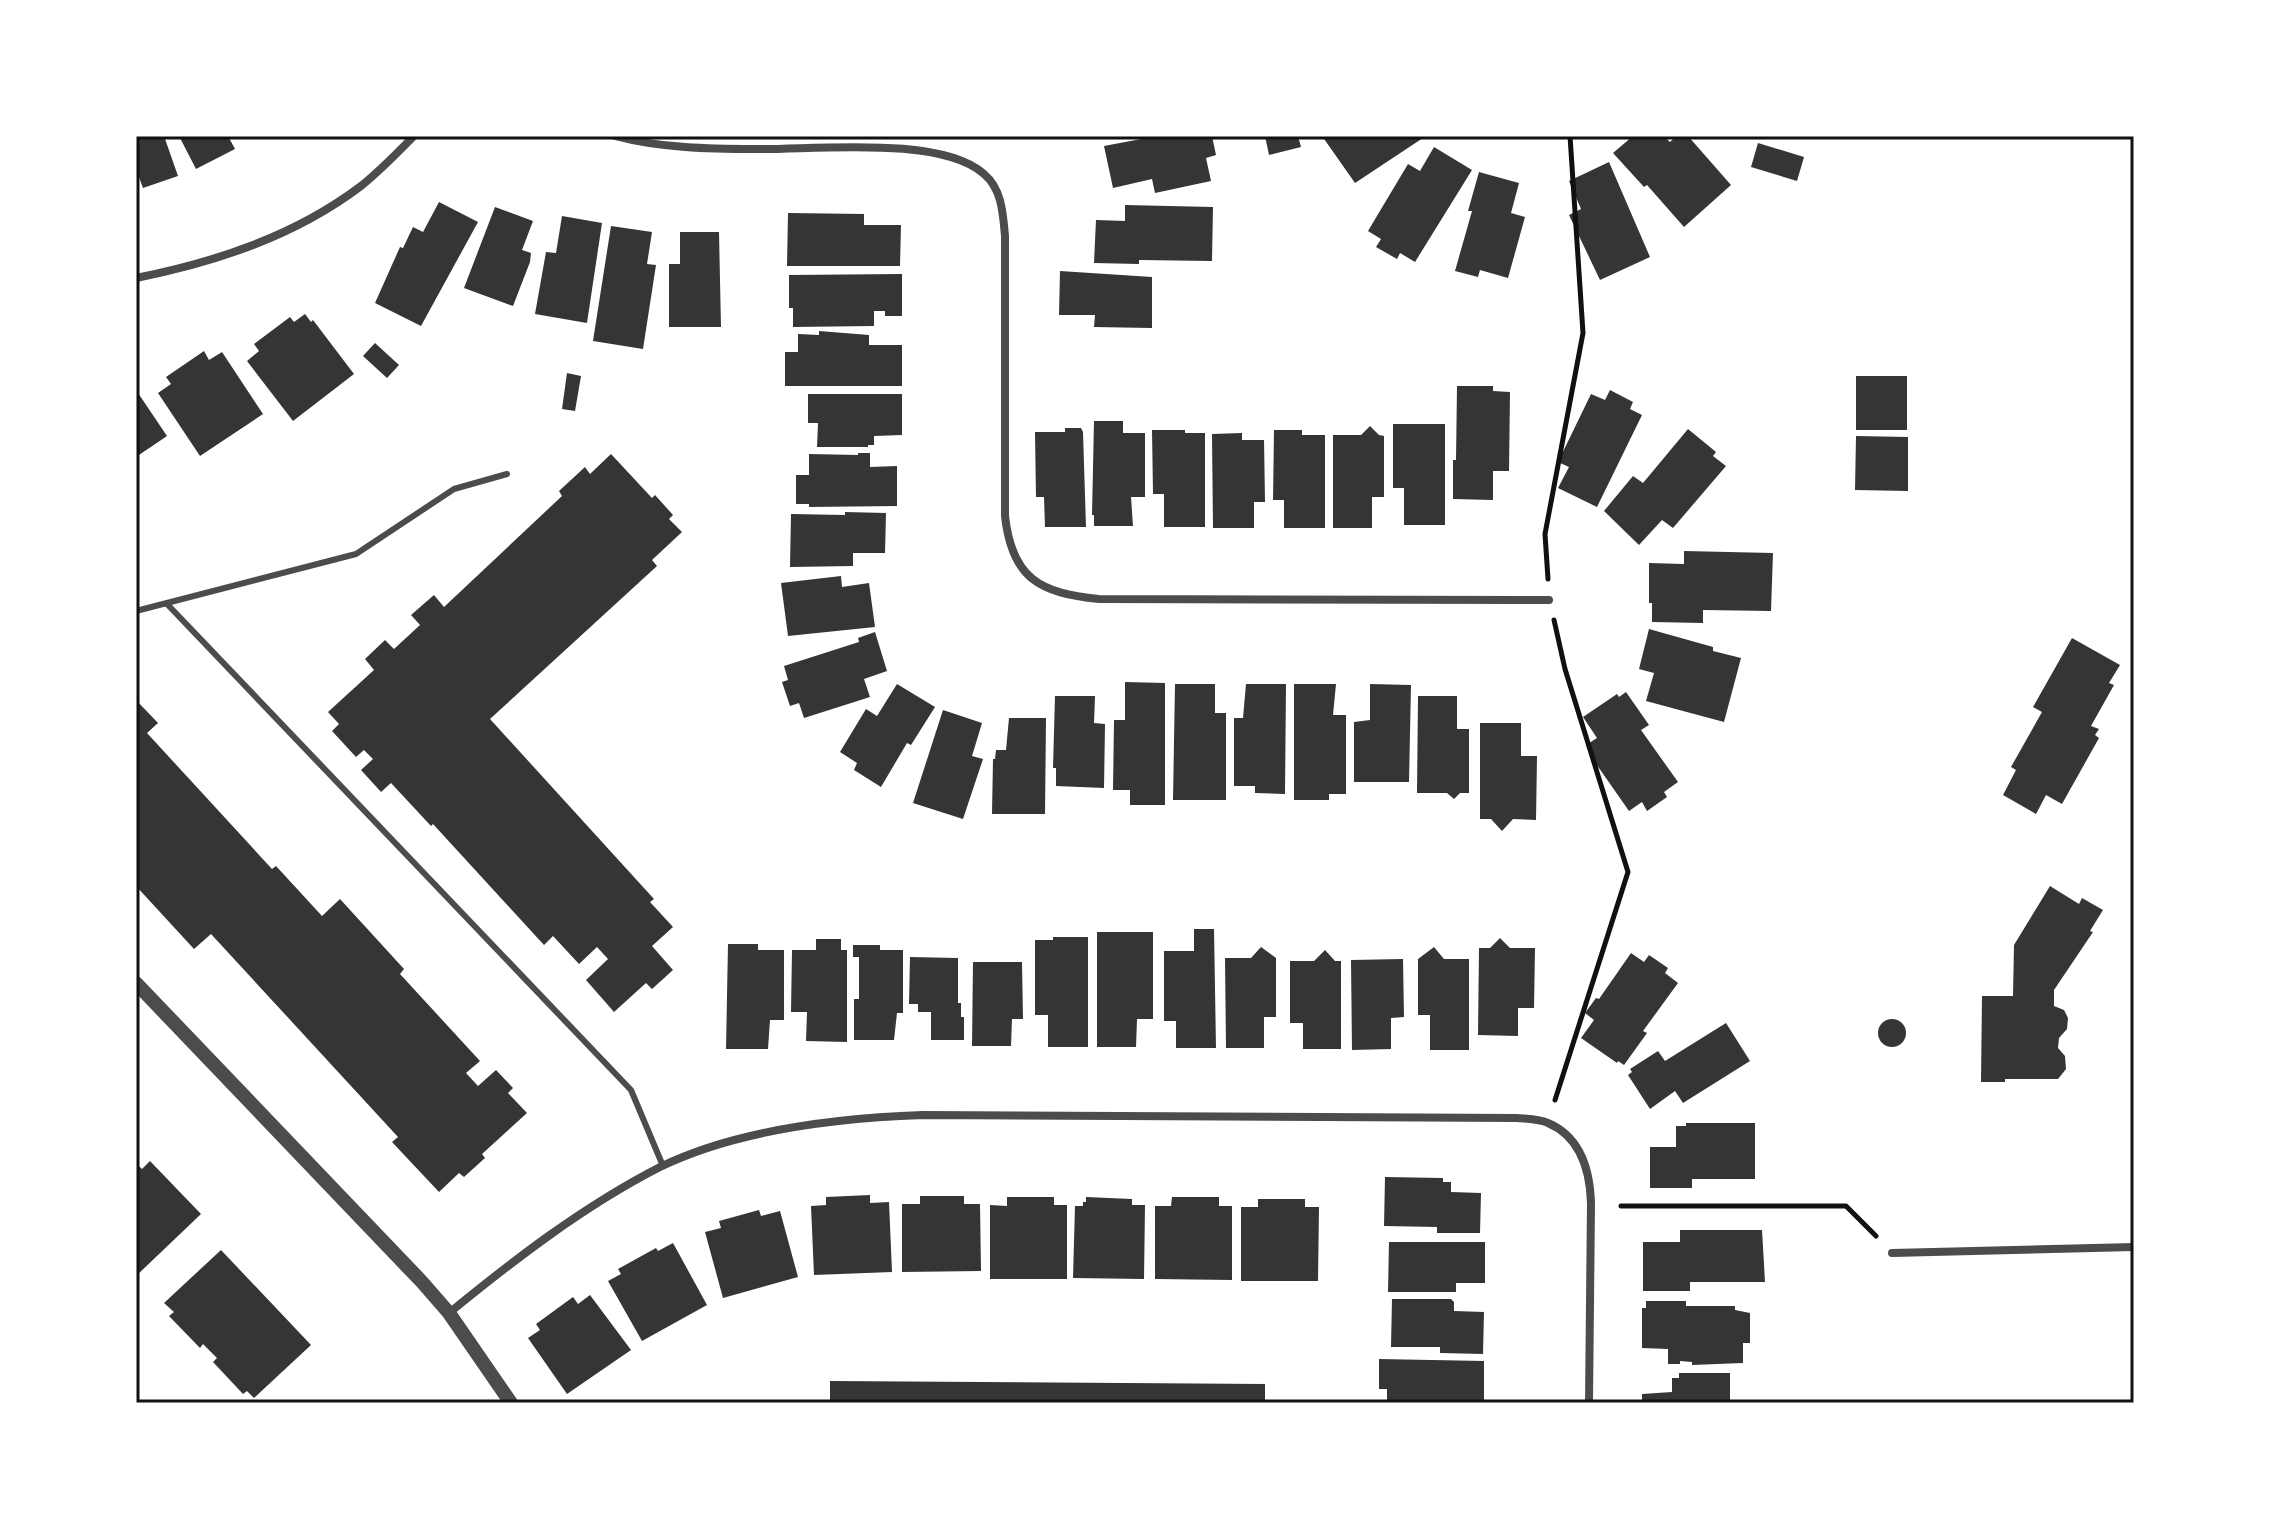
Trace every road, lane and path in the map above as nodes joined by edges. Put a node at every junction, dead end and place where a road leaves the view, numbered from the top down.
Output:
1 (414, 136) edge
2 (615, 136) edge
3 (1570, 136) edge
4 (136, 278) edge
5 (507, 474) dead end
6 (1549, 600) junction
7 (168, 605) junction
8 (136, 611) edge
9 (136, 983) edge
10 (1548, 1122) junction
11 (663, 1166) junction
12 (1621, 1206) dead end
13 (2134, 1247) edge
14 (1892, 1253) joint
15 (449, 1313) junction
16 (511, 1403) edge
17 (1589, 1403) edge

1 - 4 street
2 - 6 street
3 - 6 path
5 - 7 lane
6 - 10 path
7 - 8 lane
7 - 11 lane
9 - 15 street
10 - 11 street
10 - 17 street
11 - 15 street
12 - 14 path
13 - 14 street
15 - 16 street

